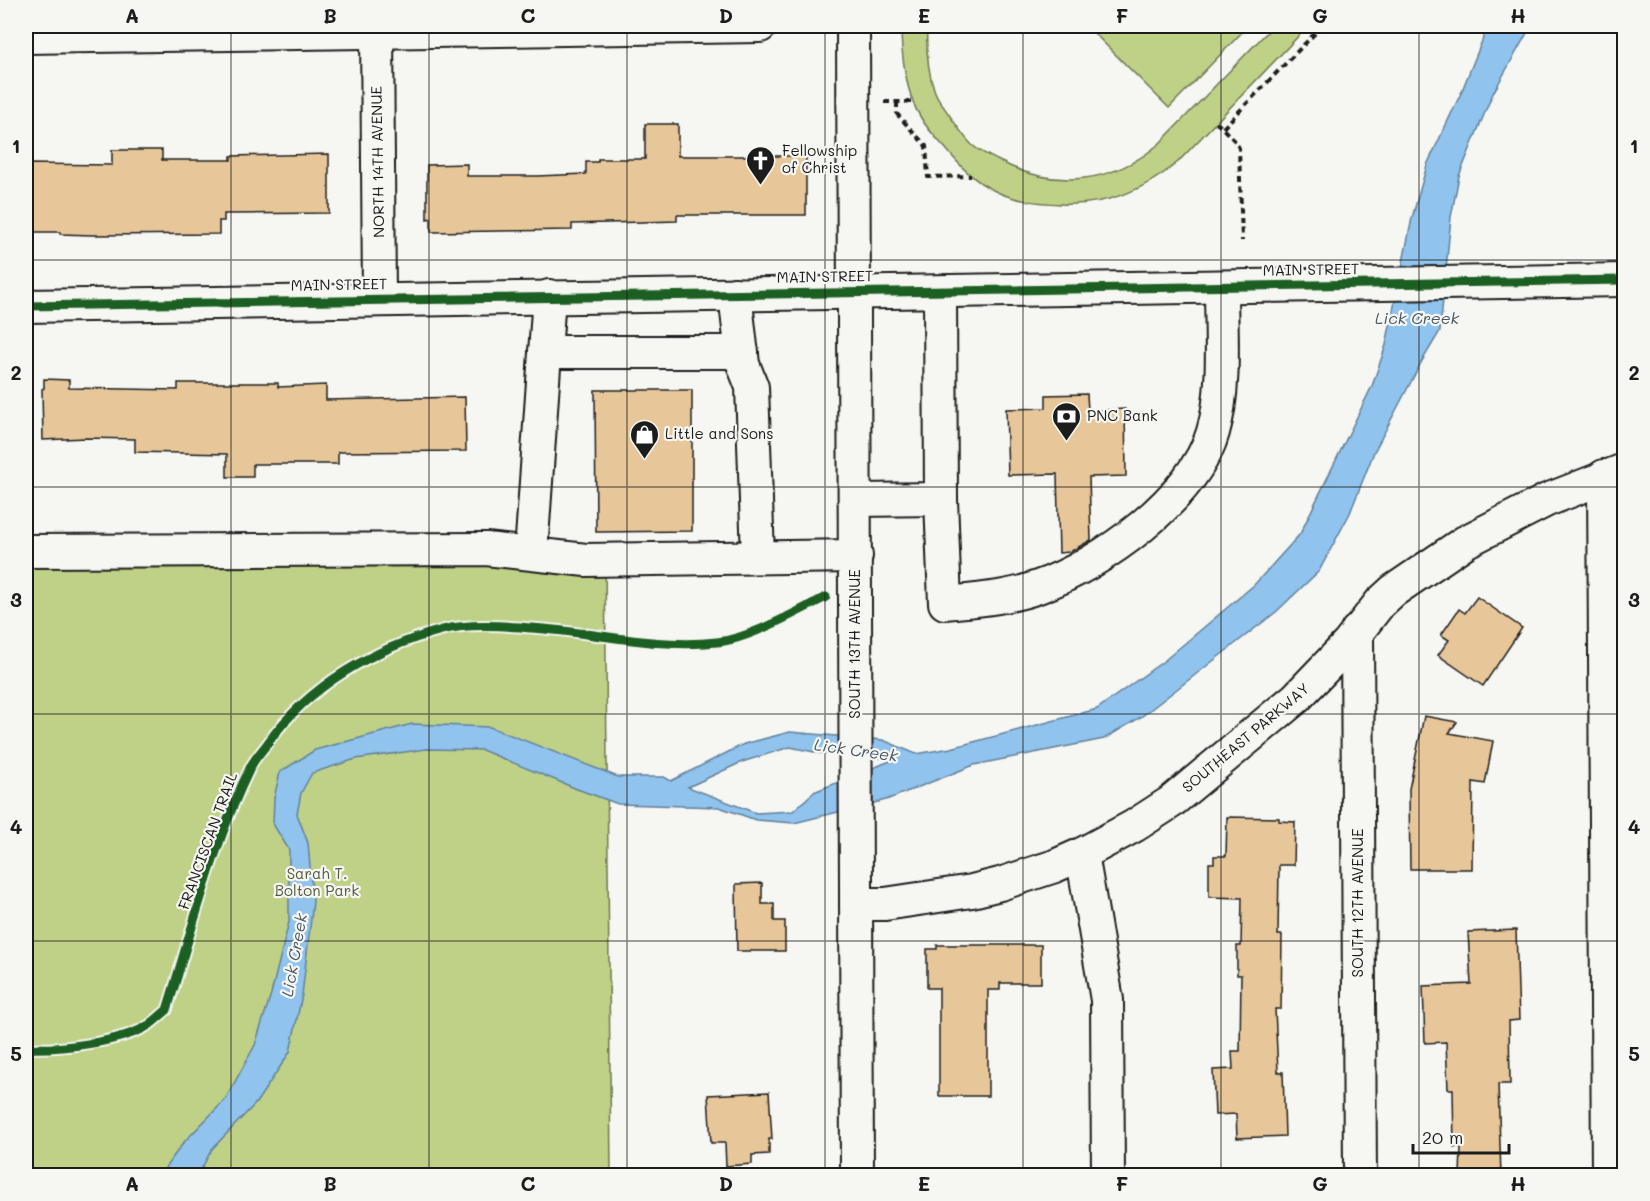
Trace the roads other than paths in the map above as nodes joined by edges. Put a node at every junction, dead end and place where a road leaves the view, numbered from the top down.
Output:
1 (760, 26) edge
2 (853, 26) edge
3 (614, 27) edge
4 (376, 28) edge
5 (139, 31) edge
6 (26, 37) edge
7 (1624, 280) edge
8 (1221, 287) junction
9 (854, 292) junction
10 (940, 292) junction
11 (735, 294) junction
12 (549, 296) junction
13 (379, 299) junction
14 (26, 306) edge
15 (545, 352) junction
16 (742, 352) junction
17 (1614, 473) edge
18 (941, 499) junction
19 (856, 500) junction
20 (26, 551) edge
21 (531, 553) junction
22 (856, 556) junction
23 (758, 557) junction
24 (1357, 632) junction
25 (1082, 854) junction
26 (856, 904) junction
27 (857, 1176) edge
28 (1108, 1176) edge
29 (1360, 1176) edge
30 (1608, 1176) edge

1 - 3 street
2 - 9 street, SOUTH 13TH AVENUE
3 - 4 street
4 - 5 street
4 - 13 street, NORTH 14TH AVENUE
5 - 6 street
7 - 8 street, MAIN STREET
8 - 10 street, MAIN STREET
8 - 18 street
9 - 10 street, MAIN STREET
9 - 11 street, MAIN STREET
9 - 19 street, SOUTH 13TH AVENUE
10 - 18 street
11 - 12 street, MAIN STREET
11 - 16 street
12 - 13 street, MAIN STREET
12 - 15 street
13 - 14 street, MAIN STREET
15 - 16 street
15 - 21 street
16 - 23 street
17 - 24 street, SOUTHEAST PARKWAY
17 - 30 street
18 - 19 street
19 - 22 street, SOUTH 13TH AVENUE
20 - 21 street
21 - 23 street
22 - 23 street
22 - 26 street, SOUTH 13TH AVENUE
24 - 25 street, SOUTHEAST PARKWAY
24 - 29 street, SOUTH 12TH AVENUE
25 - 26 street, SOUTHEAST PARKWAY
25 - 28 street
26 - 27 street, SOUTH 13TH AVENUE

